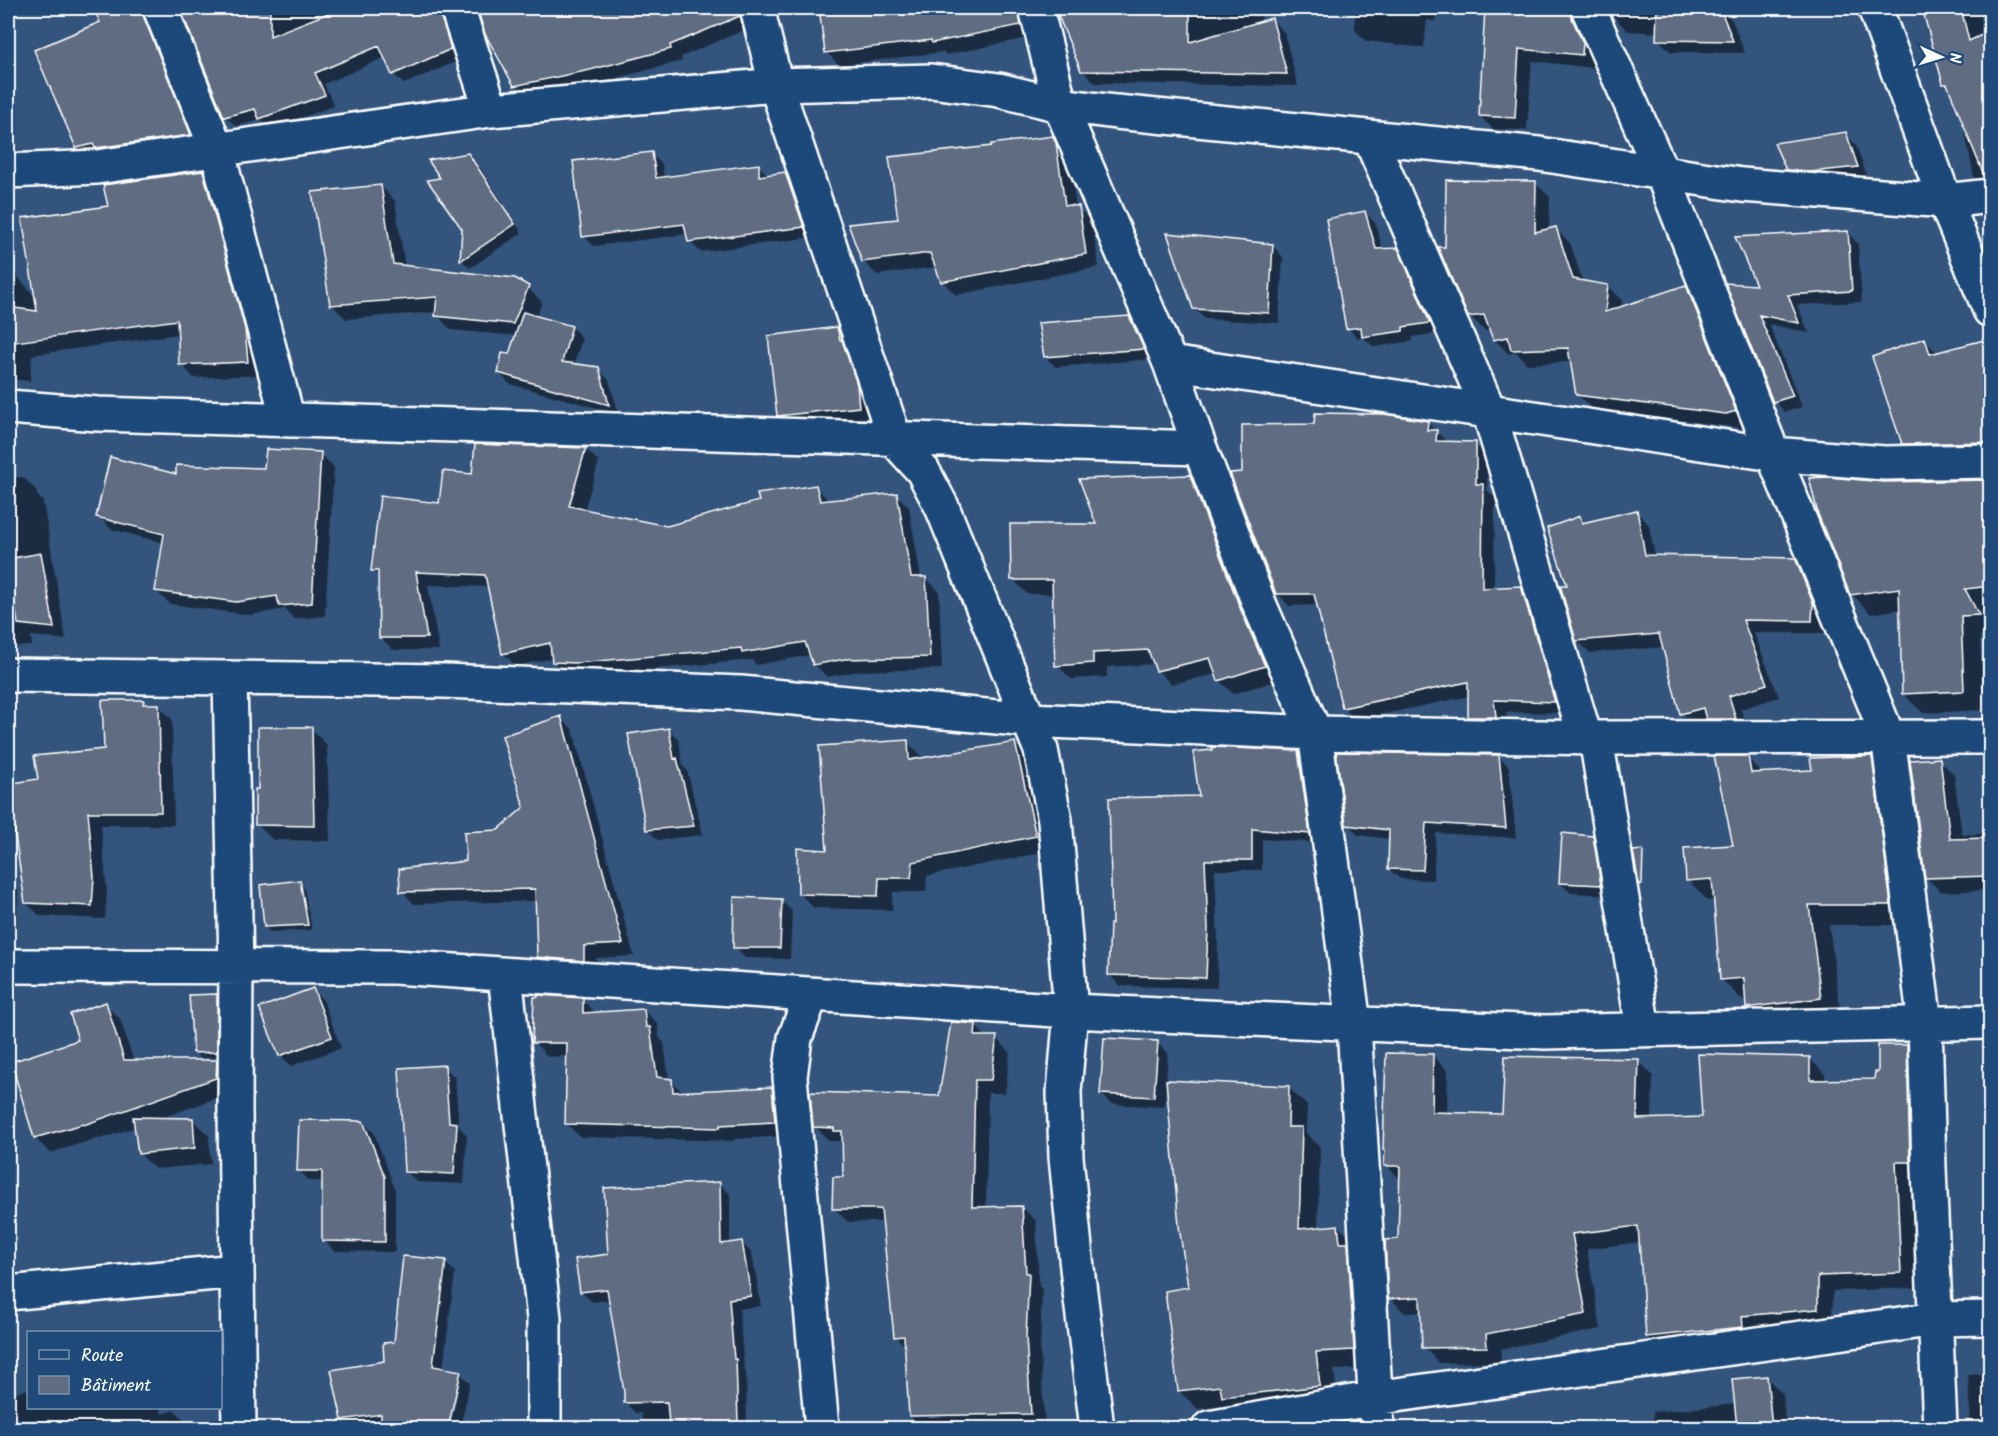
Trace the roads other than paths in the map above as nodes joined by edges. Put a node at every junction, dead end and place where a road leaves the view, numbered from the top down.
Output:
1 (160, 8) edge
2 (457, 8) edge
3 (757, 8) edge
4 (1036, 8) edge
5 (1588, 8) edge
6 (1875, 8) edge
7 (776, 85) junction
8 (1060, 105) junction
9 (491, 110) junction
10 (1370, 138) junction
11 (217, 150) junction
12 (8, 171) edge
13 (1662, 173) junction
14 (1990, 196) edge
15 (1945, 201) junction
16 (1990, 310) edge
17 (1170, 363) junction
18 (8, 407) edge
19 (1489, 411) junction
20 (288, 420) junction
21 (895, 440) junction
22 (1200, 448) junction
23 (1773, 454) junction
24 (1990, 461) edge
25 (8, 675) edge
26 (230, 678) junction
27 (1029, 720) junction
28 (1315, 734) junction
29 (1591, 737) junction
30 (1888, 737) junction
31 (1990, 737) edge
32 (8, 966) edge
33 (236, 967) junction
34 (505, 975) junction
35 (812, 995) junction
36 (1071, 1011) junction
37 (1990, 1022) edge
38 (1925, 1023) junction
39 (1354, 1024) junction
40 (1643, 1029) junction
41 (236, 1271) junction
42 (8, 1293) edge
43 (1990, 1318) edge
44 (1936, 1319) junction
45 (1376, 1413) edge
46 (239, 1428) edge
47 (544, 1428) edge
48 (822, 1428) edge
49 (1097, 1428) edge
50 (1209, 1428) edge
51 (1940, 1428) edge

1 - 11 street
2 - 9 street
3 - 7 street
4 - 8 street
5 - 13 street
6 - 15 street
7 - 8 street
7 - 9 street
7 - 21 street
8 - 10 street
8 - 17 street
9 - 11 street
10 - 13 street
10 - 19 street
11 - 12 street
11 - 20 street
13 - 15 street
13 - 23 street
14 - 15 street
15 - 16 street
17 - 19 street
17 - 22 street
18 - 20 street
19 - 23 street
19 - 29 street
20 - 21 street
21 - 22 street
21 - 27 street
22 - 28 street
23 - 24 street
23 - 30 street
25 - 26 street
26 - 27 street
26 - 33 street
27 - 28 street
27 - 36 street
28 - 29 street
28 - 39 street
29 - 30 street
29 - 40 street
30 - 31 street
30 - 38 street
32 - 33 street
33 - 34 street
33 - 41 street
34 - 35 street
34 - 47 street
35 - 36 street
35 - 48 street
36 - 39 street
36 - 49 street
37 - 38 street
38 - 40 street
38 - 44 street
39 - 40 street
39 - 45 street
41 - 42 street
41 - 46 street
43 - 44 street
44 - 45 street
44 - 51 street
45 - 50 street

